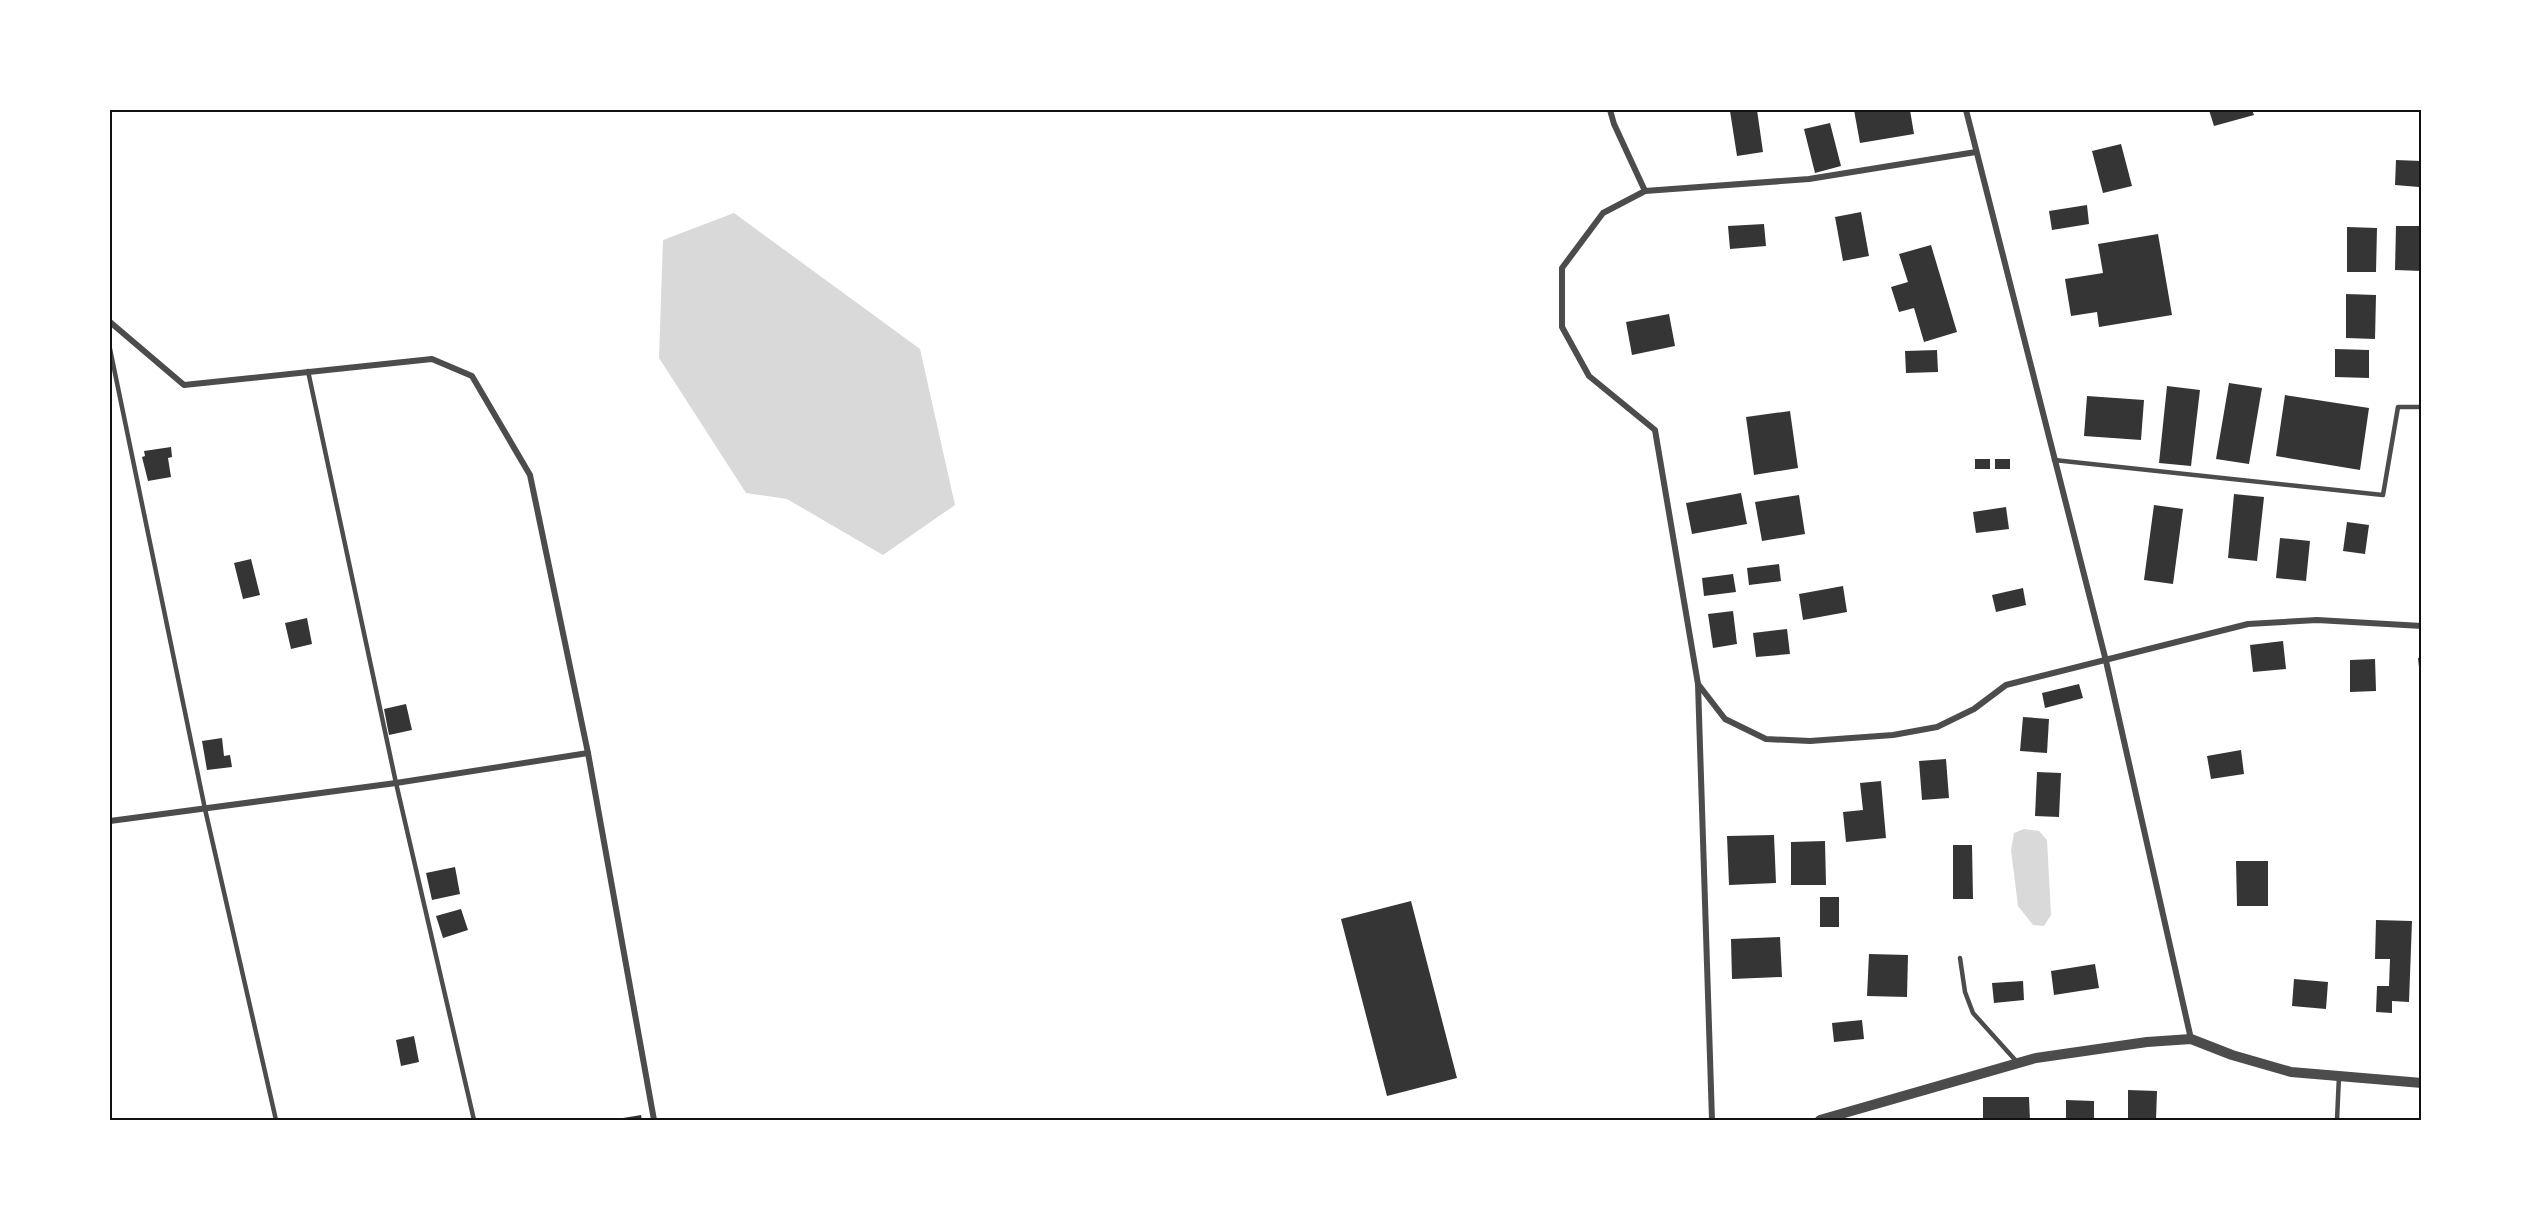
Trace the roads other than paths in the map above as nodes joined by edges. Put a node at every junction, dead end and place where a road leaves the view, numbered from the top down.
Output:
1 (1610, 110) edge
2 (1966, 110) edge
3 (1976, 152) junction
4 (1645, 191) junction
5 (110, 322) edge
6 (110, 349) edge
7 (308, 371) junction
8 (2421, 407) edge
9 (2054, 460) junction
10 (2421, 626) edge
11 (2106, 661) junction
12 (1698, 684) junction
13 (588, 753) junction
14 (396, 783) junction
15 (205, 809) junction
16 (110, 821) edge
17 (1960, 957) dead end
18 (2191, 1040) junction
19 (2018, 1063) junction
20 (2339, 1076) junction
21 (2421, 1083) edge
22 (276, 1120) edge
23 (474, 1120) edge
24 (654, 1120) edge
25 (1712, 1120) edge
26 (1820, 1120) edge
27 (2337, 1120) edge

1 - 4 street
2 - 3 street
3 - 4 street
3 - 9 street
4 - 12 street
5 - 7 street
6 - 15 lane
7 - 13 street
7 - 14 lane
8 - 9 lane
9 - 11 street
10 - 11 street
11 - 12 street
11 - 18 street
12 - 25 street
13 - 14 street
13 - 24 street
14 - 15 street
14 - 23 lane
15 - 16 street
15 - 22 lane
17 - 19 lane
18 - 19 street
18 - 20 street
19 - 26 street
20 - 21 street
20 - 27 lane

